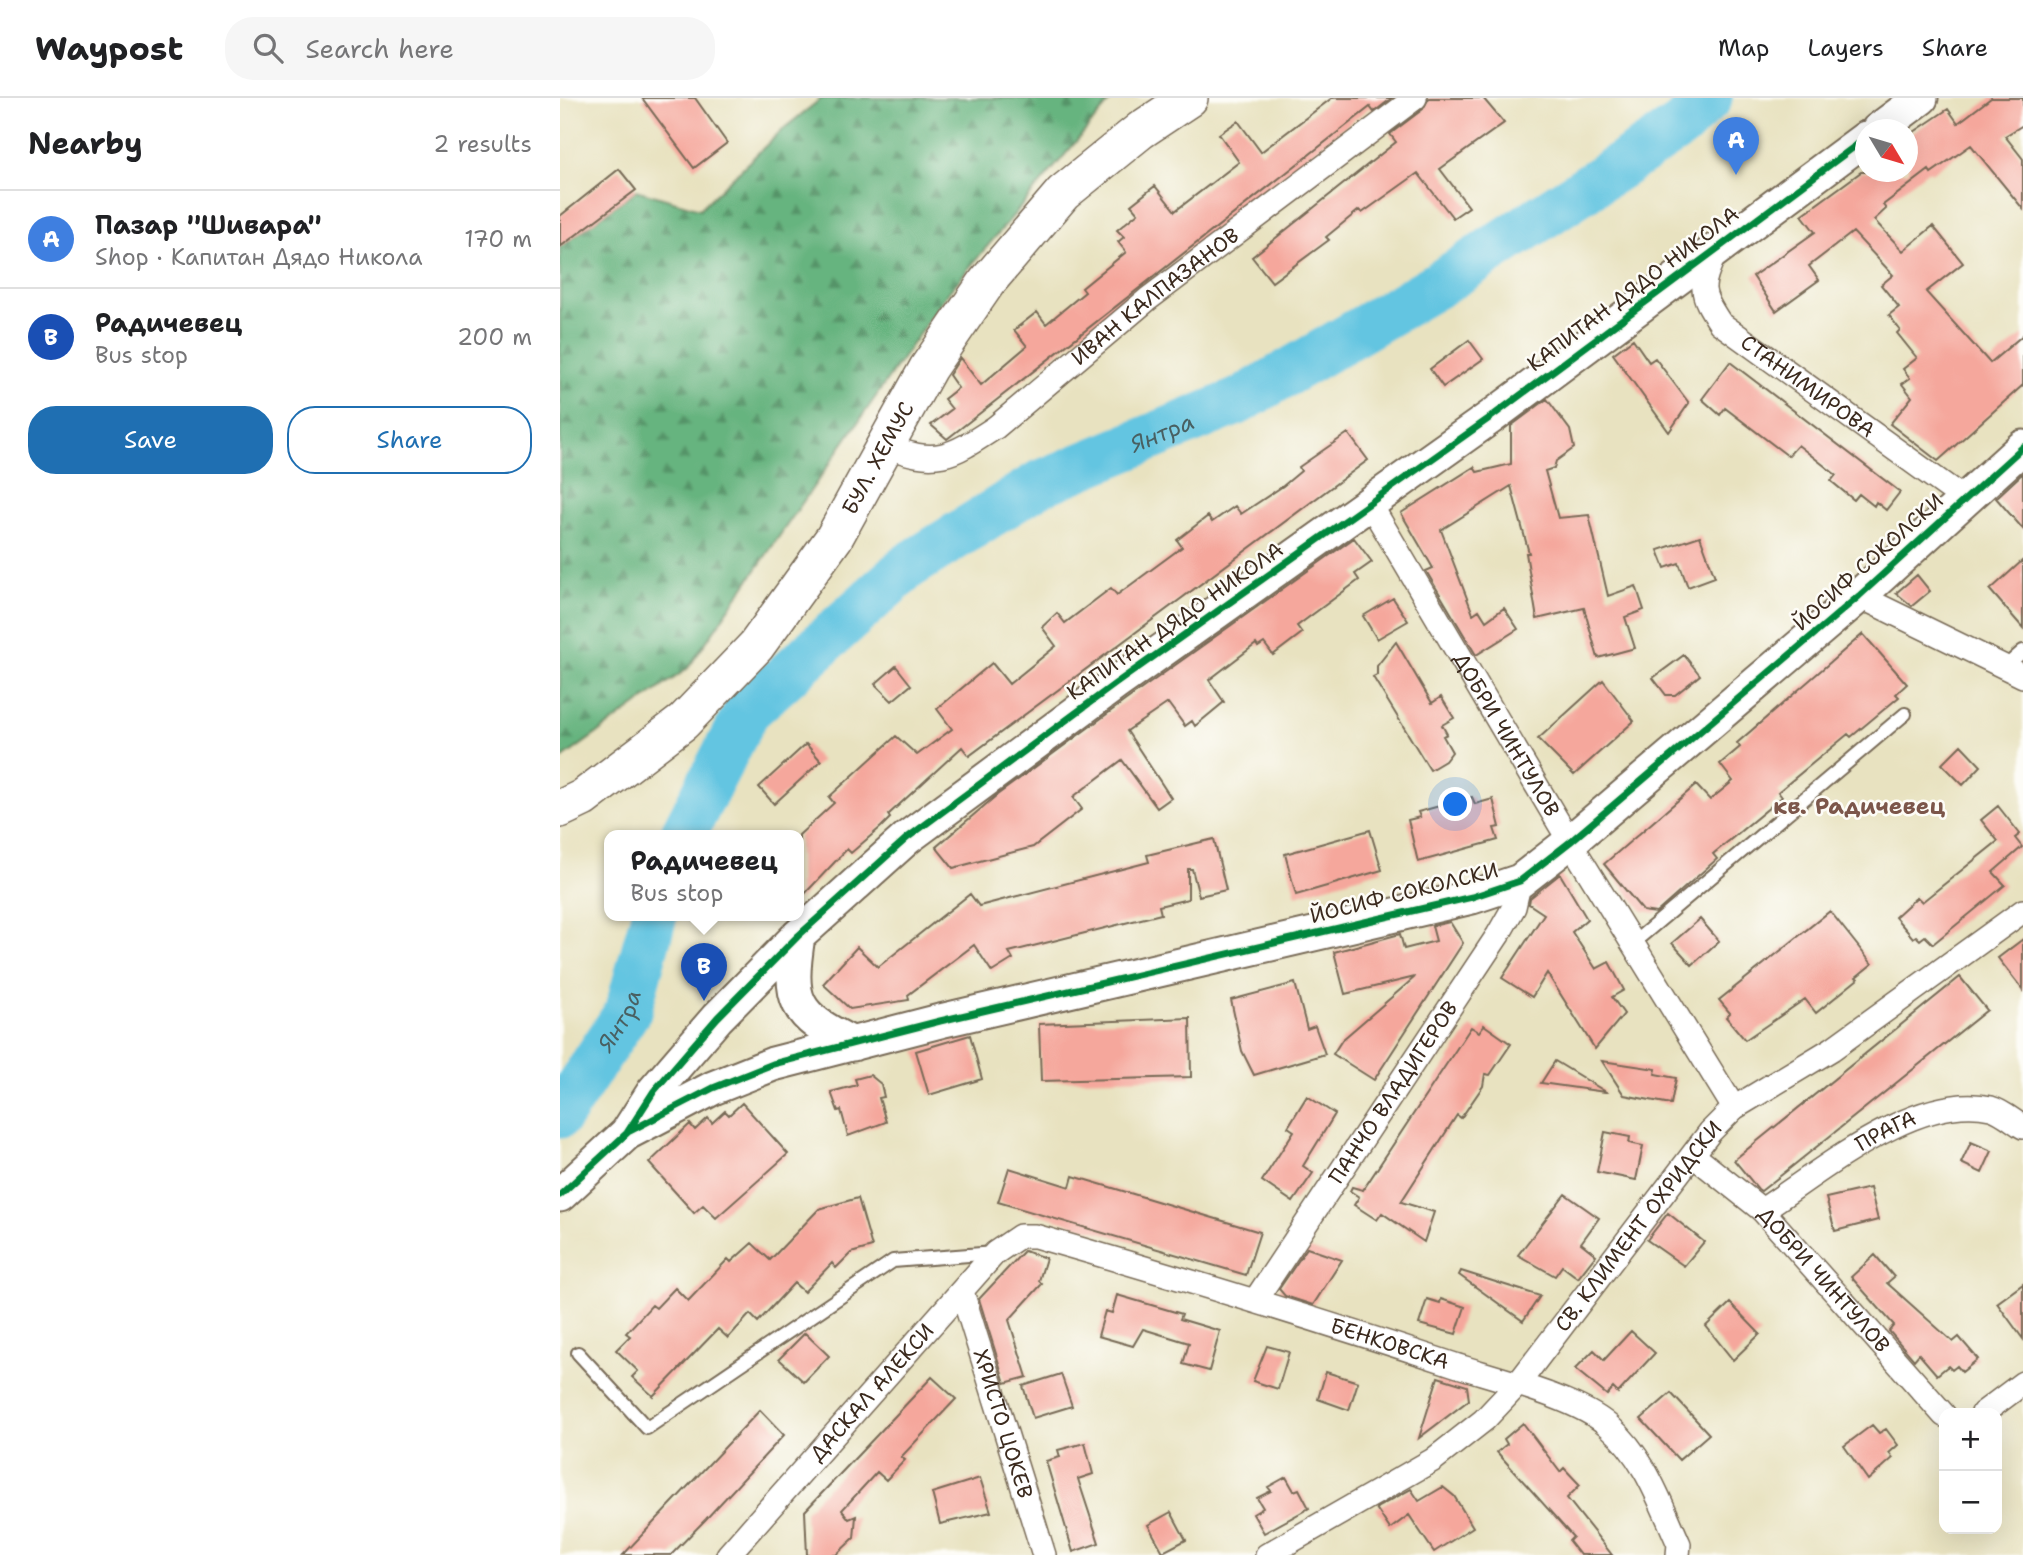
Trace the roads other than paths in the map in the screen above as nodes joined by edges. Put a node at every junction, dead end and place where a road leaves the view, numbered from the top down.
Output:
1 (1189, 98) edge
2 (1415, 98) edge
3 (1921, 98) edge
4 (1893, 119) edge
5 (1855, 146) edge
6 (1717, 247) junction
7 (884, 445) junction
8 (2023, 447) edge
9 (1964, 499) junction
10 (1370, 504) junction
11 (1859, 596) junction
12 (2023, 651) edge
13 (2014, 672) edge
14 (1905, 714) dead end
15 (560, 809) edge
16 (1570, 842) junction
17 (1520, 881) junction
18 (2023, 911) edge
19 (798, 936) junction
20 (1633, 943) junction
21 (853, 1044) junction
22 (1734, 1108) junction
23 (2023, 1127) edge
24 (627, 1133) junction
25 (1694, 1156) junction
26 (560, 1195) edge
27 (1762, 1210) junction
28 (1020, 1236) joint
29 (995, 1253) junction
30 (962, 1292) junction
31 (1256, 1299) junction
32 (578, 1353) dead end
33 (2023, 1383) edge
34 (1517, 1385) junction
35 (1990, 1408) edge
36 (1939, 1409) edge
37 (728, 1555) edge
38 (1044, 1555) edge
39 (1267, 1555) edge
40 (1678, 1555) edge

1 - 7 main road, БУЛ. ХЕМУС
2 - 7 street, ИВАН КАЛПАЗАНОВ
3 - 4 street
5 - 6 street, КАПИТАН ДЯДО НИКОЛА
6 - 9 street, СТАНИМИРОВА
6 - 10 street, КАПИТАН ДЯДО НИКОЛА
7 - 15 main road, БУЛ. ХЕМУС
8 - 9 street, ЙОСИФ СОКОЛСКИ
9 - 11 street, ЙОСИФ СОКОЛСКИ
10 - 16 street, ДОБРИ ЧИНТУЛОВ
10 - 19 street, КАПИТАН ДЯДО НИКОЛА
11 - 13 street
11 - 16 street, ЙОСИФ СОКОЛСКИ
12 - 13 lane
14 - 20 lane
16 - 17 street, ЙОСИФ СОКОЛСКИ
16 - 20 street, ДОБРИ ЧИНТУЛОВ
17 - 21 street, ЙОСИФ СОКОЛСКИ
17 - 31 street, ПАНЧО ВЛАДИГЕРОВ
18 - 22 street, СВ. КЛИМЕНТ ОХРИДСКИ
19 - 21 street
19 - 24 street, КАПИТАН ДЯДО НИКОЛА
20 - 22 street, ДОБРИ ЧИНТУЛОВ
21 - 24 street, ЙОСИФ СОКОЛСКИ
22 - 25 street, СВ. КЛИМЕНТ ОХРИДСКИ
23 - 27 street, ПРАГА
24 - 26 street, КАПИТАН ДЯДО НИКОЛА
25 - 27 street, ДОБРИ ЧИНТУЛОВ
25 - 34 street, СВ. КЛИМЕНТ ОХРИДСКИ
27 - 36 street, ДОБРИ ЧИНТУЛОВ
28 - 29 street, ДАСКАЛ АЛЕКСИ
28 - 31 street, БЕНКОВСКА
29 - 30 street, ДАСКАЛ АЛЕКСИ
29 - 32 lane
30 - 37 street, ДАСКАЛ АЛЕКСИ
30 - 38 street, ХРИСТО ЦОКЕВ
31 - 34 street, БЕНКОВСКА
33 - 35 street
34 - 39 street, СВ. КЛИМЕНТ ОХРИДСКИ
34 - 40 street, БЕНКОВСКА

